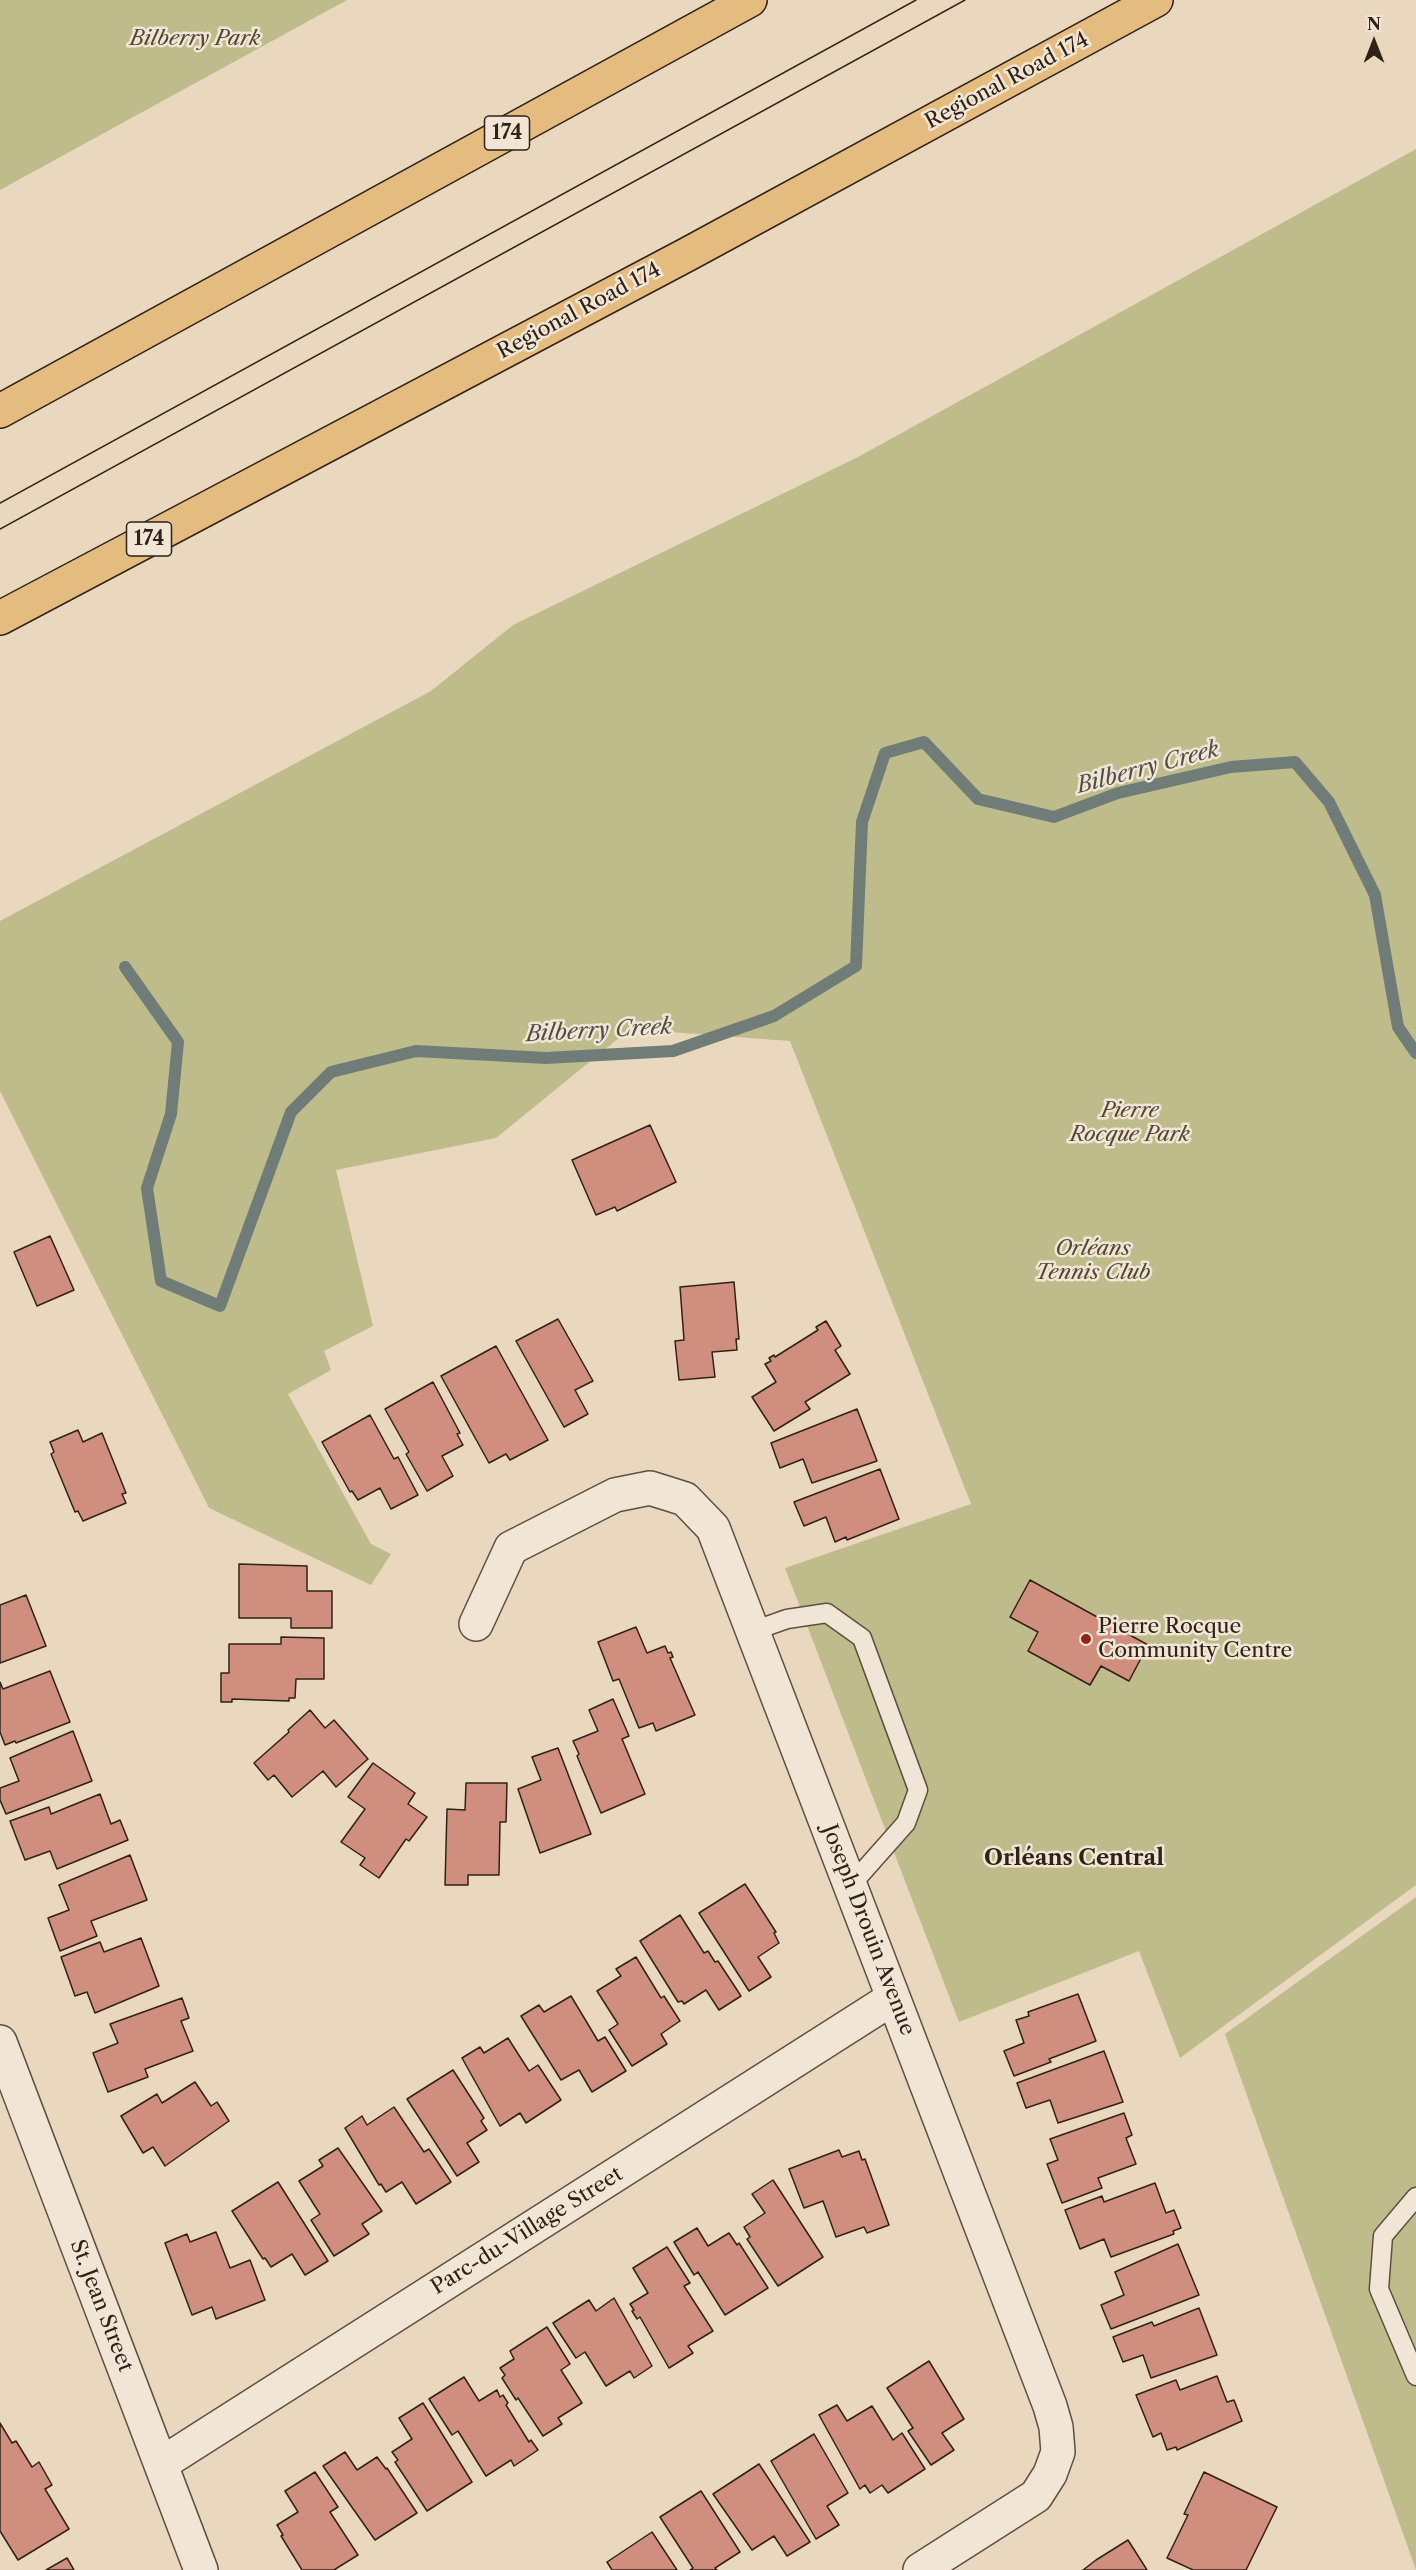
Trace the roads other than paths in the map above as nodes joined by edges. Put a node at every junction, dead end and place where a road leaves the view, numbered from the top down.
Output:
1 (750, 0) edge
2 (1156, 0) edge
3 (1174, 0) edge
4 (688, 254) junction
5 (0, 411) edge
6 (0, 618) edge
7 (476, 1624) dead end
8 (753, 1631) junction
9 (851, 1886) junction
10 (893, 1998) junction
11 (0, 2042) edge
12 (1416, 2198) edge
13 (1416, 2376) edge
14 (161, 2464) junction
15 (201, 2570) edge
16 (920, 2570) edge

1 - 5 highway, 174
2 - 4 highway, Regional Road 174 / 174
3 - 4 highway
4 - 6 highway, Regional Road 174 / 174
7 - 8 street, Joseph Drouin Avenue
8 - 9 street, Joseph Drouin Avenue
8 - 9 lane
9 - 10 street, Joseph Drouin Avenue
10 - 14 street, Parc-du-Village Street
10 - 16 street, Joseph Drouin Avenue
11 - 14 street, St. Jean Street
12 - 13 lane
14 - 15 street, St. Jean Street

